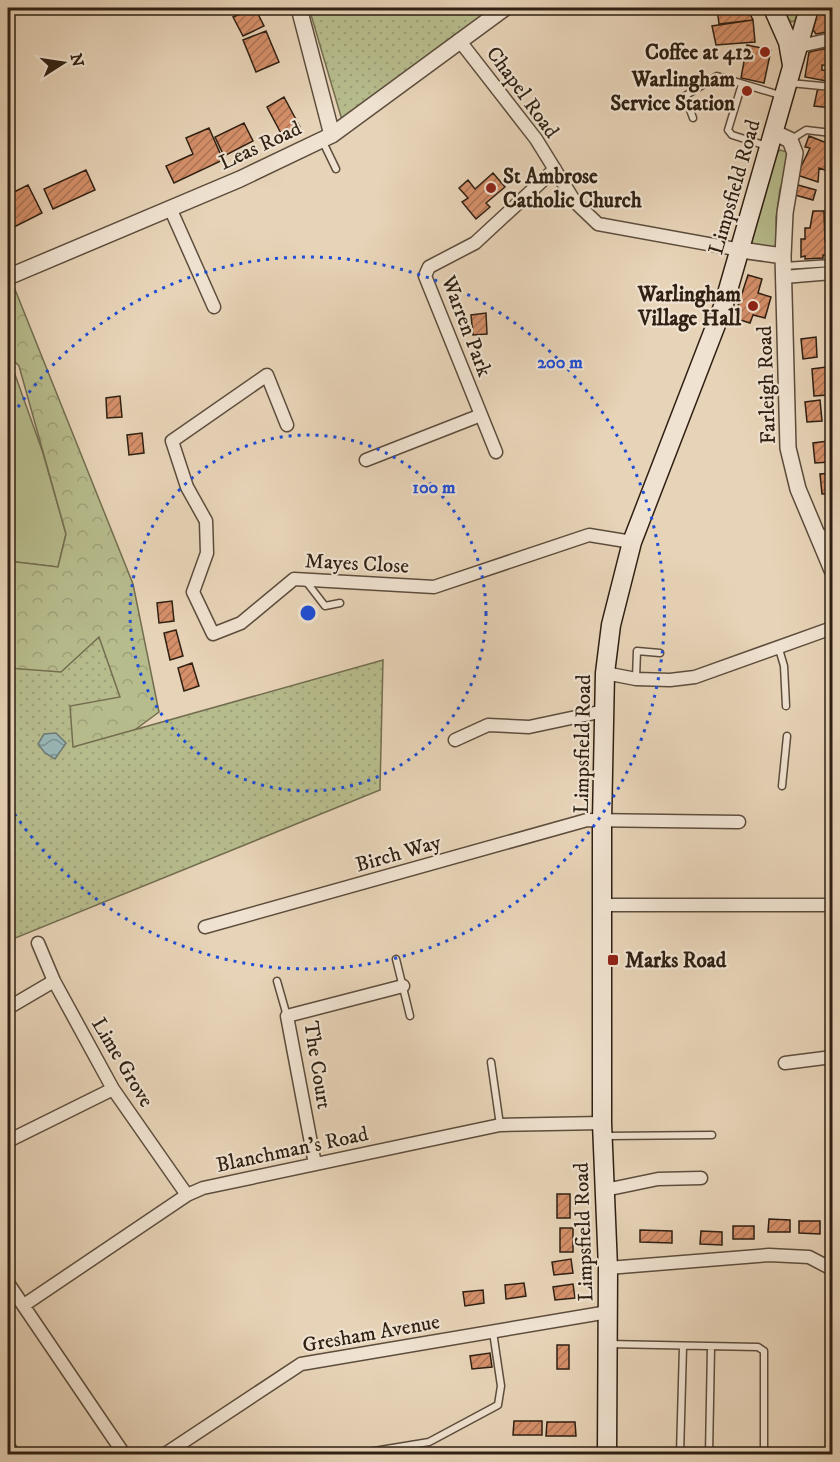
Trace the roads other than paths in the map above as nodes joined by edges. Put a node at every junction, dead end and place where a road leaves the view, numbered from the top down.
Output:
1 (299, 8) edge
2 (505, 8) edge
3 (773, 8) edge
4 (806, 16) edge
5 (781, 25) junction
6 (832, 39) edge
7 (459, 40) junction
8 (800, 46) junction
9 (792, 65) junction
10 (742, 84) junction
11 (832, 87) edge
12 (785, 89) junction
13 (693, 118) dead end
14 (832, 133) edge
15 (327, 137) junction
16 (777, 139) junction
17 (336, 169) dead end
18 (555, 169) junction
19 (170, 208) junction
20 (741, 250) junction
21 (832, 263) edge
22 (784, 266) junction
23 (832, 273) edge
24 (8, 277) edge
25 (214, 307) dead end
26 (481, 415) junction
27 (287, 425) dead end
28 (496, 452) dead end
29 (366, 460) dead end
30 (826, 536) edge
31 (632, 542) junction
32 (832, 570) edge
33 (305, 579) junction
34 (340, 603) dead end
35 (832, 628) edge
36 (779, 649) junction
37 (660, 653) dead end
38 (605, 672) junction
39 (636, 679) junction
40 (786, 706) dead end
41 (604, 711) junction
42 (787, 736) dead end
43 (455, 740) dead end
44 (782, 786) dead end
45 (602, 821) junction
46 (739, 822) dead end
47 (604, 905) junction
48 (832, 905) edge
49 (205, 927) dead end
50 (38, 943) dead end
51 (396, 959) dead end
52 (54, 981) junction
53 (276, 981) dead end
54 (403, 986) junction
55 (8, 1008) edge
56 (286, 1016) junction
57 (410, 1016) dead end
58 (832, 1057) edge
59 (491, 1062) dead end
60 (785, 1063) dead end
61 (113, 1089) junction
62 (500, 1125) junction
63 (602, 1129) junction
64 (712, 1135) dead end
65 (8, 1141) edge
66 (315, 1164) junction
67 (701, 1178) dead end
68 (605, 1190) junction
69 (187, 1195) junction
70 (608, 1268) junction
71 (832, 1269) edge
72 (8, 1282) edge
73 (24, 1305) junction
74 (608, 1312) junction
75 (493, 1331) junction
76 (608, 1344) junction
77 (683, 1347) junction
78 (711, 1347) junction
79 (356, 1454) edge
80 (124, 1455) edge
81 (165, 1455) edge
82 (607, 1455) edge
83 (680, 1455) edge
84 (709, 1455) edge
85 (764, 1455) edge

1 - 15 street
2 - 7 street, Leas Road
3 - 5 main road
4 - 5 main road
4 - 8 main road, Limpsfield Road
5 - 9 main road
6 - 8 street
7 - 15 street, Leas Road
7 - 18 street, Chapel Road
8 - 9 main road, Limpsfield Road
9 - 12 main road, Limpsfield Road
10 - 12 lane
10 - 13 lane
10 - 16 lane
11 - 12 lane
12 - 16 main road, Limpsfield Road
14 - 16 lane
15 - 17 lane
15 - 19 street, Leas Road
16 - 20 main road, Limpsfield Road
16 - 22 street, Farleigh Road
18 - 20 street, Chapel Road
18 - 26 street, Warren Park
19 - 24 street, Leas Road
19 - 25 street
20 - 22 street
20 - 31 main road, Limpsfield Road
21 - 22 lane
22 - 23 street
22 - 30 street, Farleigh Road
26 - 28 street, Warren Park
26 - 29 street
27 - 33 street, Mayes Close
30 - 32 street, Farleigh Road
31 - 33 street, Mayes Close
31 - 38 main road, Limpsfield Road
33 - 34 lane
35 - 36 street
36 - 39 street
36 - 40 lane
37 - 39 lane
38 - 39 street
38 - 41 main road, Limpsfield Road
41 - 43 street
41 - 45 main road, Limpsfield Road
42 - 44 lane
45 - 46 street, Birch Way
45 - 47 main road, Limpsfield Road
45 - 49 street, Birch Way
47 - 48 street
47 - 63 main road, Limpsfield Road
50 - 52 street, Lime Grove
51 - 54 lane
52 - 55 street
52 - 61 street, Lime Grove
53 - 56 lane
54 - 56 street, The Court
54 - 57 lane
56 - 66 street, The Court
58 - 60 street
59 - 62 lane
61 - 65 street
61 - 69 street, Lime Grove
62 - 63 street, Blanchman's Road
62 - 66 street, Blanchman's Road
63 - 64 lane
63 - 68 main road, Limpsfield Road
66 - 69 street, Blanchman's Road
67 - 68 street
68 - 70 main road, Limpsfield Road
69 - 73 street, Blanchman's Road
70 - 71 street
70 - 74 main road, Limpsfield Road
72 - 73 street
73 - 80 street
74 - 75 street, Gresham Avenue
74 - 76 main road, Limpsfield Road
75 - 79 lane
75 - 81 street, Gresham Avenue
76 - 77 lane
76 - 82 main road, Limpsfield Road
77 - 78 lane
77 - 83 lane
78 - 84 lane
78 - 85 lane

